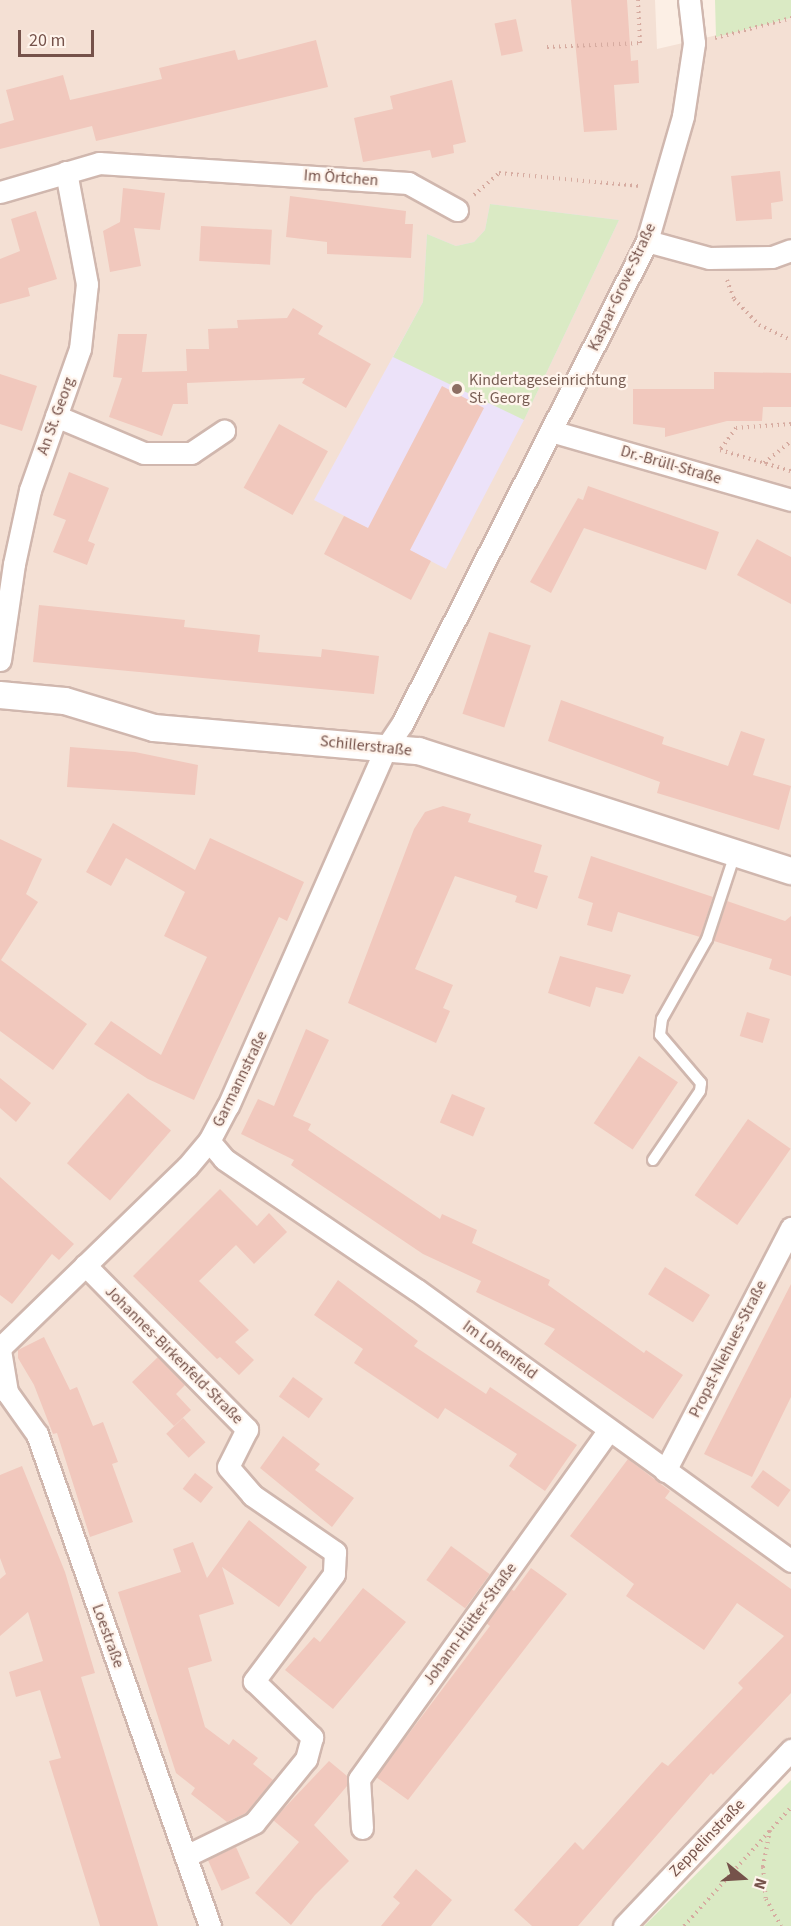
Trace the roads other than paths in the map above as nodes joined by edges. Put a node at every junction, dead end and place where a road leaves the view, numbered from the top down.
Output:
1 (689, 0) edge
2 (66, 172) junction
3 (0, 192) edge
4 (457, 210) road end
5 (647, 241) junction
6 (791, 250) edge
7 (56, 416) junction
8 (224, 431) dead end
9 (551, 431) junction
10 (791, 500) edge
11 (7, 563) edge
12 (0, 660) edge
13 (0, 695) edge
14 (387, 746) junction
15 (735, 853) junction
16 (791, 871) edge
17 (209, 1141) junction
18 (653, 1160) dead end
19 (791, 1228) edge
20 (85, 1265) junction
21 (0, 1349) edge
22 (609, 1430) junction
23 (665, 1470) junction
24 (791, 1561) edge
25 (791, 1750) edge
26 (362, 1828) dead end
27 (186, 1856) junction
28 (210, 1926) edge
29 (624, 1926) edge

1 - 5 street, Kaspar-Grove-Straße
2 - 3 street, Im Örtchen
2 - 4 street, Im Örtchen
2 - 7 street, An St. Georg
5 - 6 street
5 - 9 street, Kaspar-Grove-Straße
7 - 8 street
7 - 11 street, An St. Georg
9 - 10 street, Dr.-Brüll-Straße
9 - 14 street, Kaspar-Grove-Straße
11 - 12 street, An St. Georg
13 - 14 street, Schillerstraße
14 - 15 street, Schillerstraße
14 - 17 street, Garmannstraße
15 - 16 street, Schillerstraße
15 - 18 lane
17 - 20 street, Garmannstraße
17 - 22 street, Im Lohenfeld
19 - 23 street, Propst-Niehues-Straße
20 - 21 street, Garmannstraße
20 - 27 street, Johannes-Birkenfeld-Straße
21 - 27 street, Loestraße
22 - 23 street, Im Lohenfeld
22 - 26 street, Johann-Hütter-Straße
23 - 24 street, Im Lohenfeld
25 - 29 street, Zeppelinstraße
27 - 28 street, Loestraße

